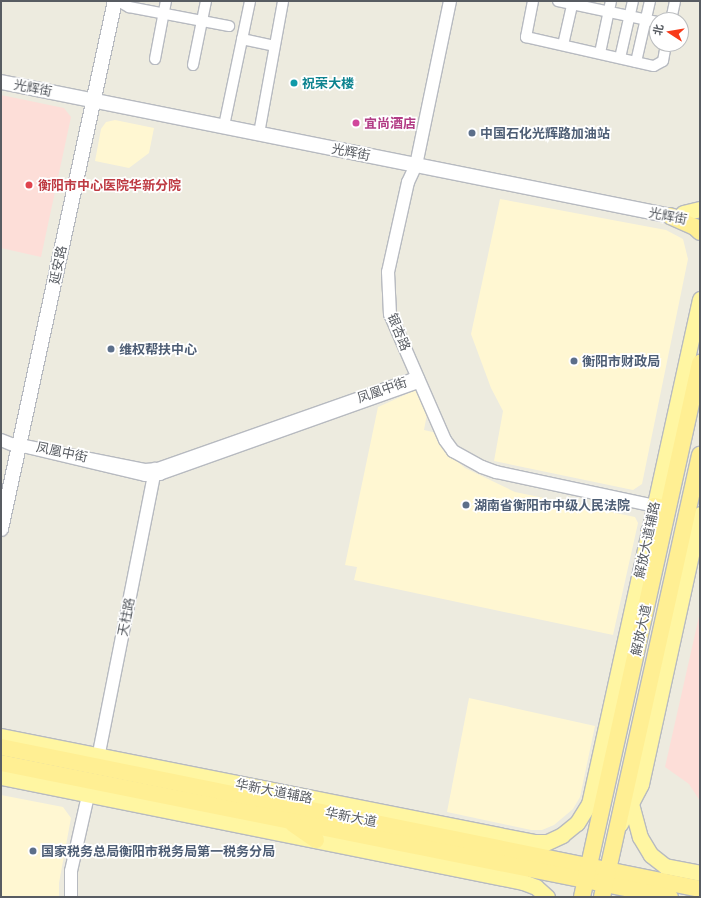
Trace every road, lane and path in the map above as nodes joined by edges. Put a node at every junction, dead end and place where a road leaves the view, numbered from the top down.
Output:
1 (106, 1) edge
2 (116, 1) edge
3 (166, 1) edge
4 (206, 1) edge
5 (250, 1) edge
6 (283, 1) edge
7 (450, 1) edge
8 (533, 1) edge
9 (558, 1) edge
10 (611, 1) edge
11 (633, 1) edge
12 (650, 1) edge
13 (675, 1) edge
14 (572, 2) edge
15 (609, 12) junction
16 (673, 12) edge
17 (164, 13) junction
18 (629, 16) junction
19 (646, 20) junction
20 (202, 21) junction
21 (649, 21) edge
22 (229, 26) dead end
23 (242, 39) junction
24 (563, 45) junction
25 (274, 46) junction
26 (665, 52) edge
27 (600, 53) junction
28 (620, 58) junction
29 (155, 59) dead end
30 (636, 62) junction
31 (193, 65) dead end
32 (1, 76) edge
33 (1, 82) edge
34 (90, 97) junction
35 (225, 121) junction
36 (260, 128) junction
37 (416, 162) junction
38 (700, 209) edge
39 (677, 214) junction
40 (700, 216) edge
41 (700, 222) edge
42 (700, 232) edge
43 (700, 299) edge
44 (700, 363) edge
45 (418, 379) junction
46 (8, 443) edge
47 (700, 455) edge
48 (155, 472) junction
49 (1, 488) edge
50 (661, 507) junction
51 (700, 513) edge
52 (1, 529) edge
53 (649, 532) joint
54 (682, 539) junction
55 (1, 736) edge
56 (1, 747) edge
57 (97, 761) junction
58 (1, 763) edge
59 (1, 777) edge
60 (628, 780) junction
61 (90, 788) junction
62 (631, 806) junction
63 (383, 818) junction
64 (287, 820) junction
65 (617, 829) junction
66 (316, 840) junction
67 (548, 842) junction
68 (526, 852) junction
69 (587, 872) junction
70 (700, 874) edge
71 (605, 883) edge
72 (700, 889) edge
73 (71, 897) edge
74 (548, 897) edge
75 (582, 897) edge
76 (670, 897) edge

1 - 34 main road, 延安路
2 - 17 street
2 - 34 main road, 延安路
3 - 17 street
4 - 20 street
5 - 23 street
6 - 25 street
7 - 37 street, 银杏路
8 - 24 street
9 - 14 street
10 - 15 street
11 - 18 street
12 - 19 street
13 - 16 street
14 - 15 street
14 - 24 street
15 - 18 street
15 - 27 street
17 - 20 street
17 - 29 street
18 - 19 street
18 - 28 street
19 - 21 street
19 - 30 street
20 - 22 street
20 - 31 street
23 - 25 street
23 - 35 street
24 - 27 street
25 - 36 street
26 - 30 street
27 - 28 street
28 - 30 street
32 - 34 main road, 光辉街
33 - 34 main road, 光辉街
34 - 35 main road, 光辉街
34 - 37 main road, 光辉街
34 - 46 main road, 延安路
35 - 36 main road, 光辉街
36 - 37 main road, 光辉街
37 - 39 main road, 光辉街
37 - 45 street, 银杏路
38 - 39 main road
39 - 40 main road, 光辉街
39 - 41 main road, 光辉街
39 - 42 highway
43 - 50 main road, 解放大道辅路
44 - 50 highway, 解放大道
45 - 48 street, 凤凰中街
45 - 50 street, 银杏路
46 - 48 street, 凤凰中街
46 - 49 main road, 延安路
46 - 52 main road, 延安路
47 - 54 highway, 解放大道
48 - 57 street, 天柱路
50 - 53 highway
50 - 69 highway, 解放大道
51 - 54 highway
51 - 62 main road
53 - 67 main road, 解放大道辅路
54 - 60 highway, 解放大道
55 - 57 main road
56 - 57 highway, 华新大道
57 - 63 highway, 华新大道
58 - 61 highway, 华新大道
59 - 61 main road
60 - 62 main road
60 - 65 highway, 解放大道
61 - 64 highway, 华新大道
61 - 66 main road
61 - 73 street
62 - 65 main road
62 - 70 main road
63 - 67 main road
63 - 68 highway, 华新大道
64 - 66 highway
64 - 69 highway, 华新大道
65 - 71 highway, 解放大道
66 - 74 main road
67 - 68 main road
68 - 69 highway, 华新大道
69 - 71 highway, 华新大道
69 - 75 highway, 解放大道
71 - 72 highway, 华新大道
71 - 76 highway, 华新大道

